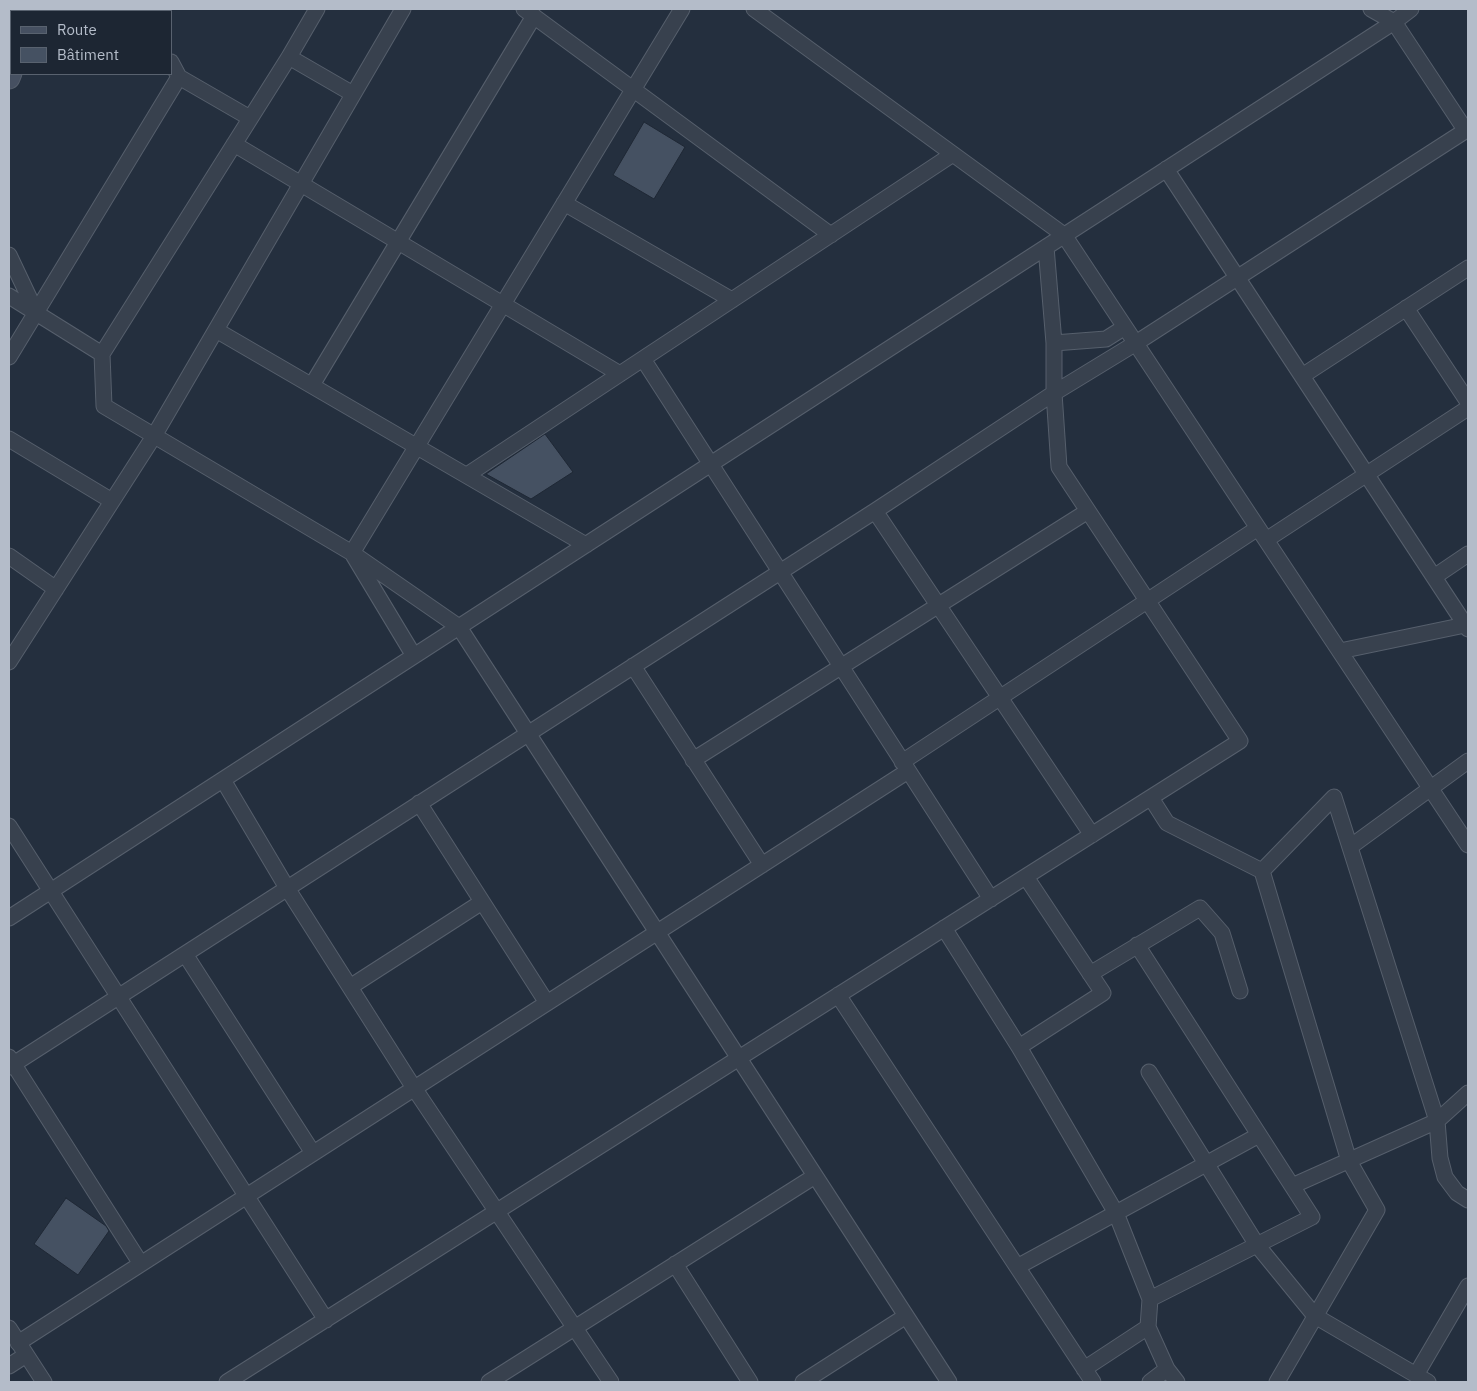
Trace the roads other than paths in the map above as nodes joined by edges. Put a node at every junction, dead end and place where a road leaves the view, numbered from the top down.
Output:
1 (317, 9) edge
2 (403, 9) edge
3 (682, 9) edge
4 (754, 9) edge
5 (1371, 9) edge
6 (1411, 9) edge
7 (529, 12) edge
8 (1394, 22) junction
9 (289, 57) junction
10 (172, 64) edge
11 (179, 77) junction
12 (633, 89) junction
13 (353, 94) junction
14 (250, 118) junction
15 (1467, 130) edge
16 (234, 144) junction
17 (953, 154) junction
18 (1166, 170) junction
19 (300, 184) junction
20 (564, 203) junction
21 (831, 235) junction
22 (1064, 235) junction
23 (398, 242) junction
24 (1046, 247) junction
25 (9, 255) edge
26 (1468, 268) edge
27 (1237, 278) junction
28 (9, 296) edge
29 (732, 300) junction
30 (502, 304) junction
31 (1406, 308) junction
32 (36, 312) junction
33 (1125, 327) junction
34 (216, 330) junction
35 (1054, 343) junction
36 (1136, 343) junction
37 (102, 354) junction
38 (9, 357) edge
39 (642, 359) junction
40 (620, 374) junction
41 (1302, 376) junction
42 (312, 385) junction
43 (1054, 393) junction
44 (1468, 402) edge
45 (1468, 408) edge
46 (154, 436) junction
47 (9, 439) edge
48 (417, 446) junction
49 (710, 464) junction
50 (1366, 474) junction
51 (467, 475) junction
52 (112, 501) junction
53 (874, 511) junction
54 (1088, 511) junction
55 (1262, 534) junction
56 (586, 545) junction
57 (352, 553) junction
58 (1468, 554) edge
59 (9, 556) edge
60 (780, 572) junction
61 (1434, 577) junction
62 (56, 589) junction
63 (1147, 601) junction
64 (938, 606) junction
65 (459, 627) junction
66 (1467, 627) edge
67 (1340, 651) junction
68 (414, 656) junction
69 (9, 662) edge
70 (633, 666) junction
71 (841, 667) junction
72 (1000, 698) junction
73 (528, 733) junction
74 (694, 760) junction
75 (1468, 760) edge
76 (905, 766) junction
77 (223, 780) junction
78 (1430, 788) junction
79 (1151, 798) junction
80 (420, 803) junction
81 (9, 826) edge
82 (1092, 835) junction
83 (1468, 845) edge
84 (1350, 847) junction
85 (762, 865) junction
86 (1262, 870) junction
87 (1026, 877) junction
88 (287, 888) junction
89 (50, 891) junction
90 (990, 899) junction
91 (482, 902) junction
92 (9, 918) edge
93 (944, 928) junction
94 (657, 932) junction
95 (1137, 945) junction
96 (185, 954) junction
97 (1090, 974) junction
98 (350, 987) junction
99 (1240, 991) dead end
100 (838, 995) junction
101 (118, 997) junction
102 (547, 1003) junction
103 (1018, 1047) junction
104 (739, 1058) junction
105 (10, 1063) edge
106 (1148, 1072) dead end
107 (414, 1088) junction
108 (1468, 1093) edge
109 (1437, 1120) junction
110 (1259, 1135) junction
111 (313, 1153) junction
112 (1348, 1161) junction
113 (1206, 1164) junction
114 (815, 1176) junction
115 (1292, 1186) junction
116 (246, 1196) junction
117 (1468, 1200) edge
118 (497, 1212) junction
119 (1116, 1213) junction
120 (1257, 1245) junction
121 (141, 1264) junction
122 (675, 1264) junction
123 (1017, 1267) junction
124 (1468, 1286) edge
125 (1150, 1300) junction
126 (906, 1316) junction
127 (1315, 1316) junction
128 (326, 1320) junction
129 (9, 1328) edge
130 (574, 1328) junction
131 (1148, 1328) junction
132 (22, 1349) junction
133 (9, 1366) edge
134 (1084, 1369) junction
135 (1167, 1369) junction
136 (1422, 1379) edge
137 (44, 1382) edge
138 (227, 1382) edge
139 (489, 1382) edge
140 (611, 1382) edge
141 (750, 1382) edge
142 (803, 1382) edge
143 (949, 1382) edge
144 (1093, 1382) edge
145 (1150, 1382) edge
146 (1177, 1382) edge
147 (1277, 1382) edge

1 - 9 street
2 - 13 street
3 - 12 street
4 - 17 street
5 - 8 street
6 - 8 street
7 - 12 street
7 - 23 street
8 - 15 street
8 - 18 street
9 - 13 street
9 - 14 street
10 - 11 street
11 - 14 street
11 - 32 street
12 - 20 street
12 - 21 street
13 - 19 street
14 - 16 street
15 - 27 street
16 - 19 street
16 - 37 street
17 - 21 street
17 - 22 street
18 - 22 street
18 - 27 street
19 - 23 street
19 - 34 street
20 - 29 street
20 - 30 street
21 - 29 street
22 - 24 street
22 - 33 street
23 - 30 street
23 - 42 street
24 - 35 street
24 - 49 street
25 - 32 street
26 - 31 street
27 - 36 street
27 - 41 street
28 - 32 street
29 - 39 street
30 - 40 street
30 - 48 street
31 - 41 street
31 - 44 street
32 - 37 street
32 - 38 street
33 - 35 street
33 - 36 street
34 - 42 street
34 - 46 street
35 - 43 street
36 - 43 street
36 - 55 street
37 - 46 street
39 - 40 street
39 - 49 street
40 - 51 street
41 - 50 street
42 - 48 street
43 - 53 street
43 - 54 street
45 - 50 street
46 - 52 street
46 - 57 street
47 - 52 street
48 - 51 street
48 - 57 street
49 - 56 street
49 - 60 street
50 - 55 street
50 - 61 street
51 - 56 street
52 - 62 street
53 - 60 street
53 - 64 street
54 - 63 street
54 - 64 street
55 - 63 street
55 - 67 street
56 - 65 street
57 - 65 street
57 - 68 street
58 - 61 street
59 - 62 street
60 - 70 street
60 - 71 street
61 - 66 street
62 - 69 street
63 - 72 street
63 - 79 street
64 - 71 street
64 - 72 street
65 - 68 street
65 - 73 street
66 - 67 street
67 - 78 street
68 - 77 street
70 - 73 street
70 - 74 street
71 - 74 street
71 - 76 street
72 - 76 street
72 - 82 street
73 - 80 street
73 - 94 street
74 - 85 street
75 - 78 street
76 - 85 street
76 - 90 street
77 - 88 street
77 - 89 street
78 - 83 street
78 - 84 street
79 - 82 street
79 - 86 street
80 - 88 street
80 - 91 street
81 - 89 street
82 - 87 street
84 - 86 street
84 - 109 street
85 - 94 street
86 - 112 street
87 - 90 street
87 - 97 street
88 - 96 street
88 - 98 street
89 - 92 street
89 - 101 street
90 - 93 street
91 - 98 street
91 - 102 street
93 - 100 street
93 - 103 street
94 - 102 street
94 - 104 street
95 - 97 street
95 - 99 street
95 - 110 street
96 - 101 street
96 - 111 street
97 - 103 street
98 - 107 street
100 - 104 street
100 - 123 street
101 - 105 street
101 - 116 street
102 - 107 street
103 - 119 street
104 - 114 street
104 - 118 street
105 - 121 street
106 - 113 street
107 - 111 street
107 - 118 street
108 - 109 street
109 - 112 street
109 - 117 street
110 - 113 street
110 - 115 street
111 - 116 street
112 - 115 street
112 - 127 street
113 - 119 street
113 - 120 street
114 - 122 street
114 - 126 street
115 - 120 street
116 - 121 street
116 - 128 street
118 - 128 street
118 - 130 street
119 - 123 street
119 - 125 street
120 - 125 street
120 - 127 street
121 - 132 street
122 - 130 street
122 - 141 street
123 - 134 street
124 - 136 street
125 - 131 street
126 - 142 street
126 - 143 street
127 - 136 street
127 - 147 street
128 - 138 street
129 - 132 street
130 - 139 street
130 - 140 street
131 - 134 street
131 - 135 street
132 - 133 street
132 - 137 street
134 - 144 street
135 - 145 street
135 - 146 street

